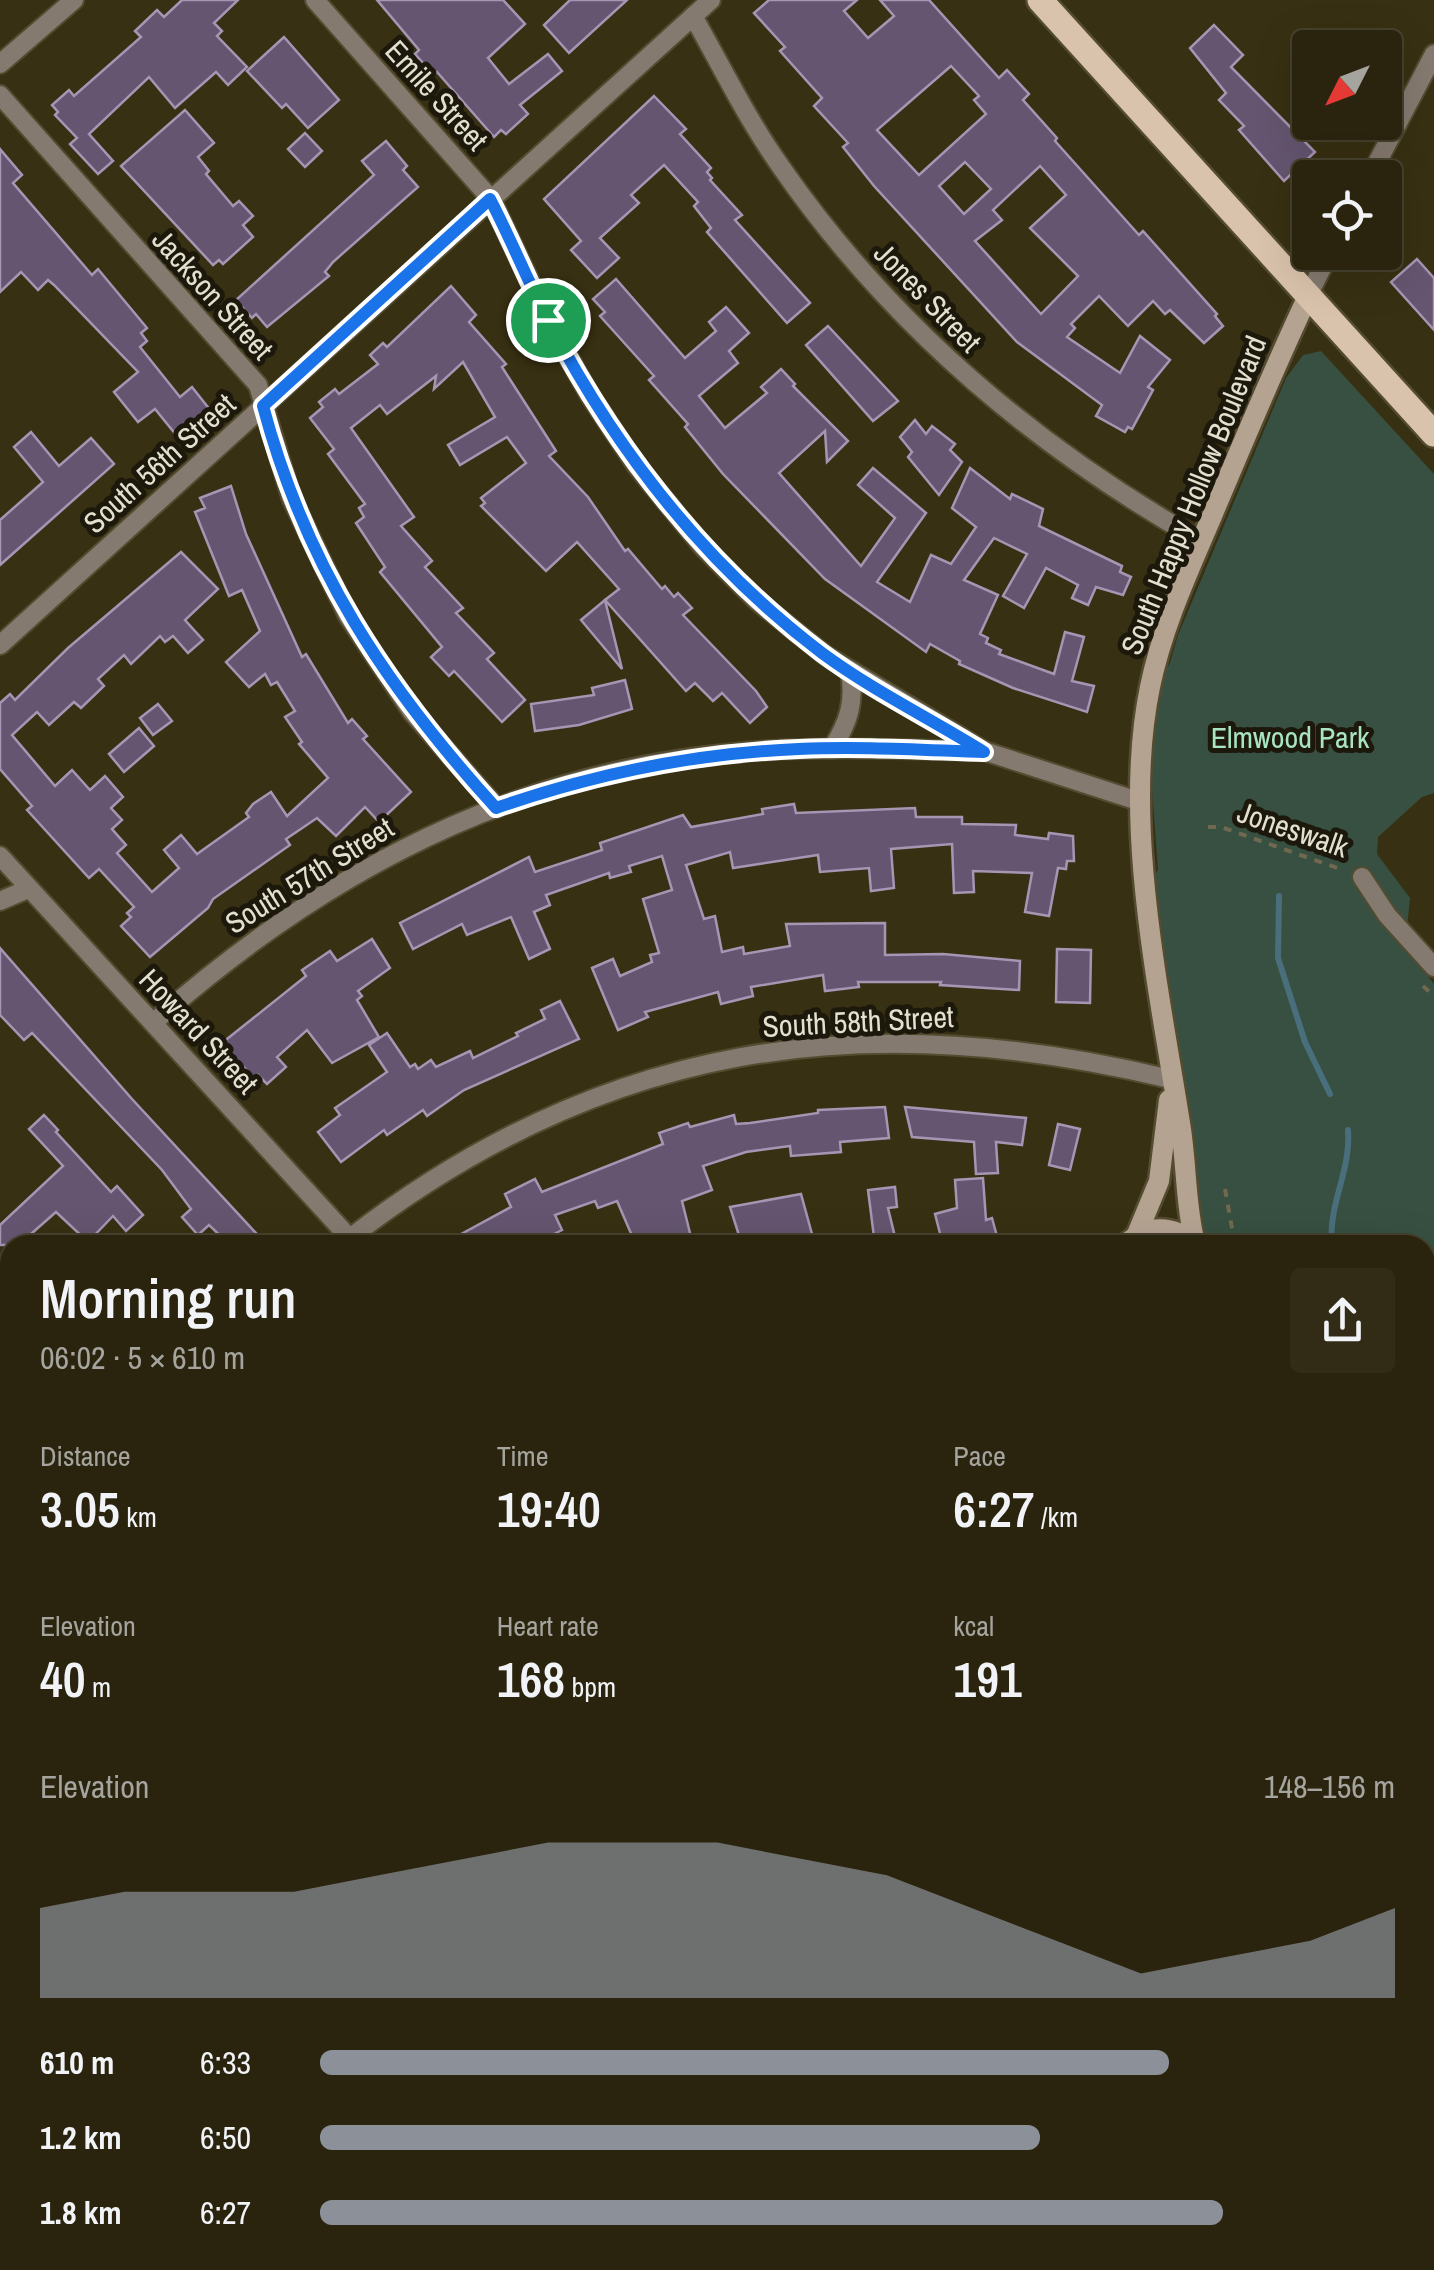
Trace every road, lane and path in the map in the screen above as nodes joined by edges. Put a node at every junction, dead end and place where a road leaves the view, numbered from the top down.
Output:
1 (74, 0) edge
2 (315, 0) edge
3 (711, 0) edge
4 (1040, 0) edge
5 (693, 16) junction
6 (1434, 54) edge
7 (0, 64) edge
8 (0, 94) edge
9 (1434, 94) edge
10 (1410, 101) junction
11 (1379, 160) edge
12 (490, 199) junction
13 (1321, 270) edge
14 (1309, 294) junction
15 (263, 406) junction
16 (1434, 434) edge
17 (1201, 541) junction
18 (0, 645) edge
19 (850, 670) junction
20 (832, 749) junction
21 (984, 752) junction
22 (1141, 802) junction
23 (496, 808) junction
24 (1208, 827) dead end
25 (0, 856) edge
26 (1362, 877) joint
27 (28, 888) junction
28 (0, 901) edge
29 (1434, 967) edge
30 (154, 1022) junction
31 (1170, 1078) junction
32 (1225, 1189) dead end
33 (347, 1235) edge
34 (361, 1235) edge
35 (1133, 1235) edge
36 (1148, 1235) edge
37 (1179, 1235) edge
38 (1193, 1235) edge
39 (1233, 1235) edge

1 - 7 street
2 - 12 street, Emile Street
3 - 5 street, South 56th Street
4 - 14 main road
5 - 12 street, South 56th Street
5 - 17 street, Jones Street
6 - 10 street
8 - 15 street, Jackson Street
9 - 10 street
10 - 11 street
12 - 15 street, South 56th Street
12 - 19 street, Emile Street
13 - 14 street
14 - 16 main road
14 - 17 street, South Happy Hollow Boulevard
15 - 18 street, South 56th Street
15 - 23 street, Jackson Street
17 - 22 street, South Happy Hollow Boulevard
19 - 20 street
19 - 21 street, Emile Street
20 - 21 street, South 57th Street
20 - 23 street, South 57th Street
21 - 22 street
22 - 31 street, South Happy Hollow Boulevard
23 - 30 street, South 57th Street
24 - 26 path, Joneswalk
25 - 27 street, Howard Street
26 - 29 street
27 - 28 street
27 - 30 street, Howard Street
30 - 33 street, Howard Street
31 - 34 street, South 58th Street
31 - 35 street, South Happy Hollow Boulevard
31 - 38 street, South Happy Hollow Boulevard
32 - 39 path
36 - 37 street

